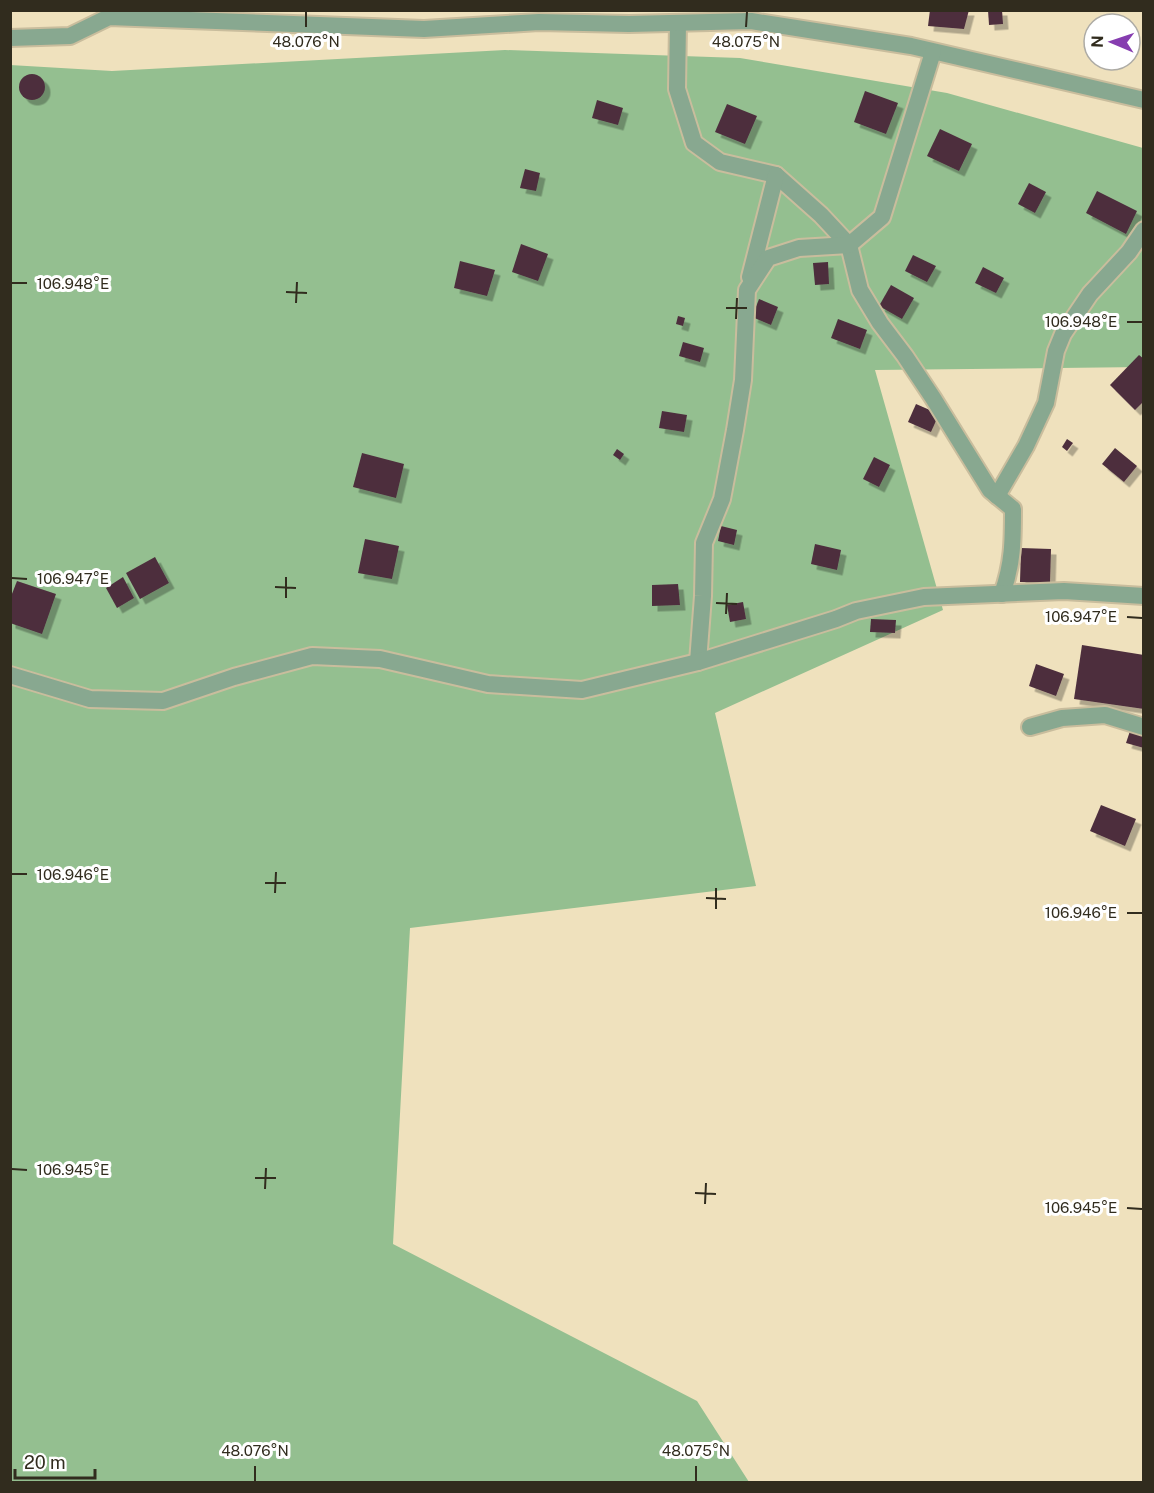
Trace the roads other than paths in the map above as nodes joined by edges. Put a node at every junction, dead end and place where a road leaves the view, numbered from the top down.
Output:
1 (678, 23) junction
2 (10, 38) edge
3 (933, 52) junction
4 (1143, 100) edge
5 (776, 175) junction
6 (1143, 230) edge
7 (849, 245) junction
8 (747, 290) junction
9 (997, 496) junction
10 (1002, 594) junction
11 (1143, 596) edge
12 (698, 662) junction
13 (10, 675) edge
14 (1030, 727) dead end
15 (1143, 727) edge

1 - 2 street
1 - 3 street
1 - 5 street
3 - 4 street
3 - 7 street
5 - 7 street
5 - 8 street
6 - 9 street
7 - 8 street
7 - 9 street
8 - 12 street
9 - 10 street
10 - 11 street
10 - 12 street
12 - 13 street
14 - 15 street

